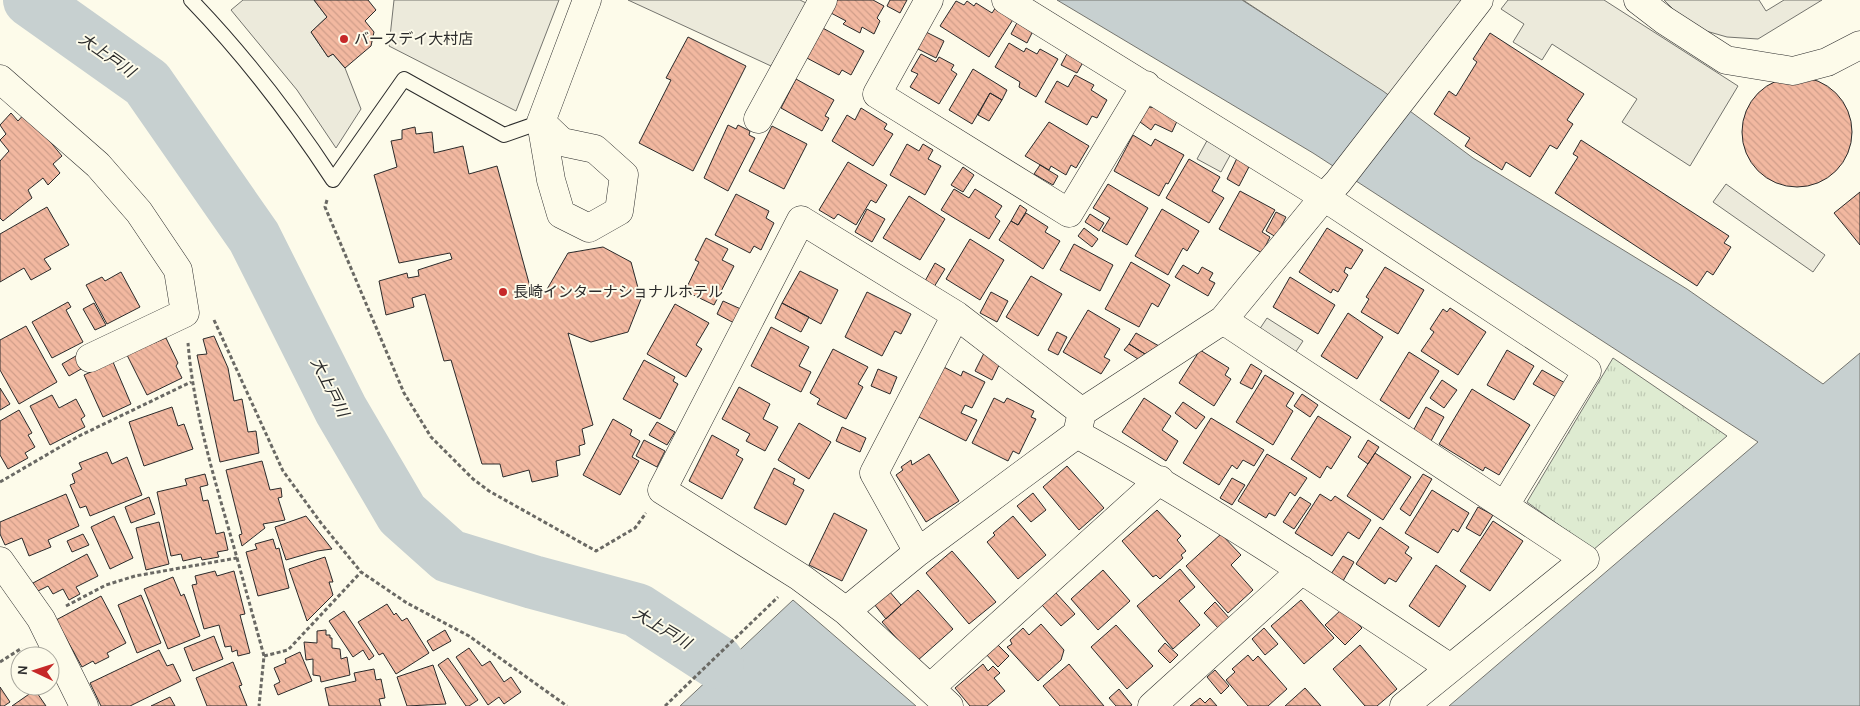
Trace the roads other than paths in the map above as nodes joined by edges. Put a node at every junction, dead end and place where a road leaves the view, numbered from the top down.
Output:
1 (191, 0) edge
2 (587, 0) edge
3 (823, 0) edge
4 (929, 0) edge
5 (1006, 0) edge
6 (1479, 0) edge
7 (1638, 0) edge
8 (1860, 45) edge
9 (0, 79) edge
10 (1146, 85) junction
11 (758, 119) dead end
12 (541, 122) joint
13 (1331, 190) junction
14 (956, 315) junction
15 (1223, 320) junction
16 (90, 358) dead end
17 (1080, 423) junction
18 (1160, 480) junction
19 (1505, 506) junction
20 (918, 552) junction
21 (0, 561) edge
22 (1302, 570) junction
23 (846, 611) junction
24 (1449, 667) junction
25 (930, 688) junction
26 (84, 706) edge
27 (950, 706) edge
28 (1152, 706) edge
29 (1404, 706) edge

1 - 12 lane
2 - 12 street
3 - 11 street
4 - 10 street
5 - 10 street
6 - 13 street
7 - 8 street
9 - 16 street
10 - 13 street
13 - 15 street
13 - 19 street
14 - 17 street
14 - 20 street
14 - 23 street
15 - 17 street
15 - 19 street
17 - 18 street
17 - 20 street
18 - 22 street
18 - 25 street
19 - 24 street
20 - 23 street
21 - 26 street
22 - 24 street
22 - 28 street
23 - 25 street
24 - 29 street
25 - 27 street

